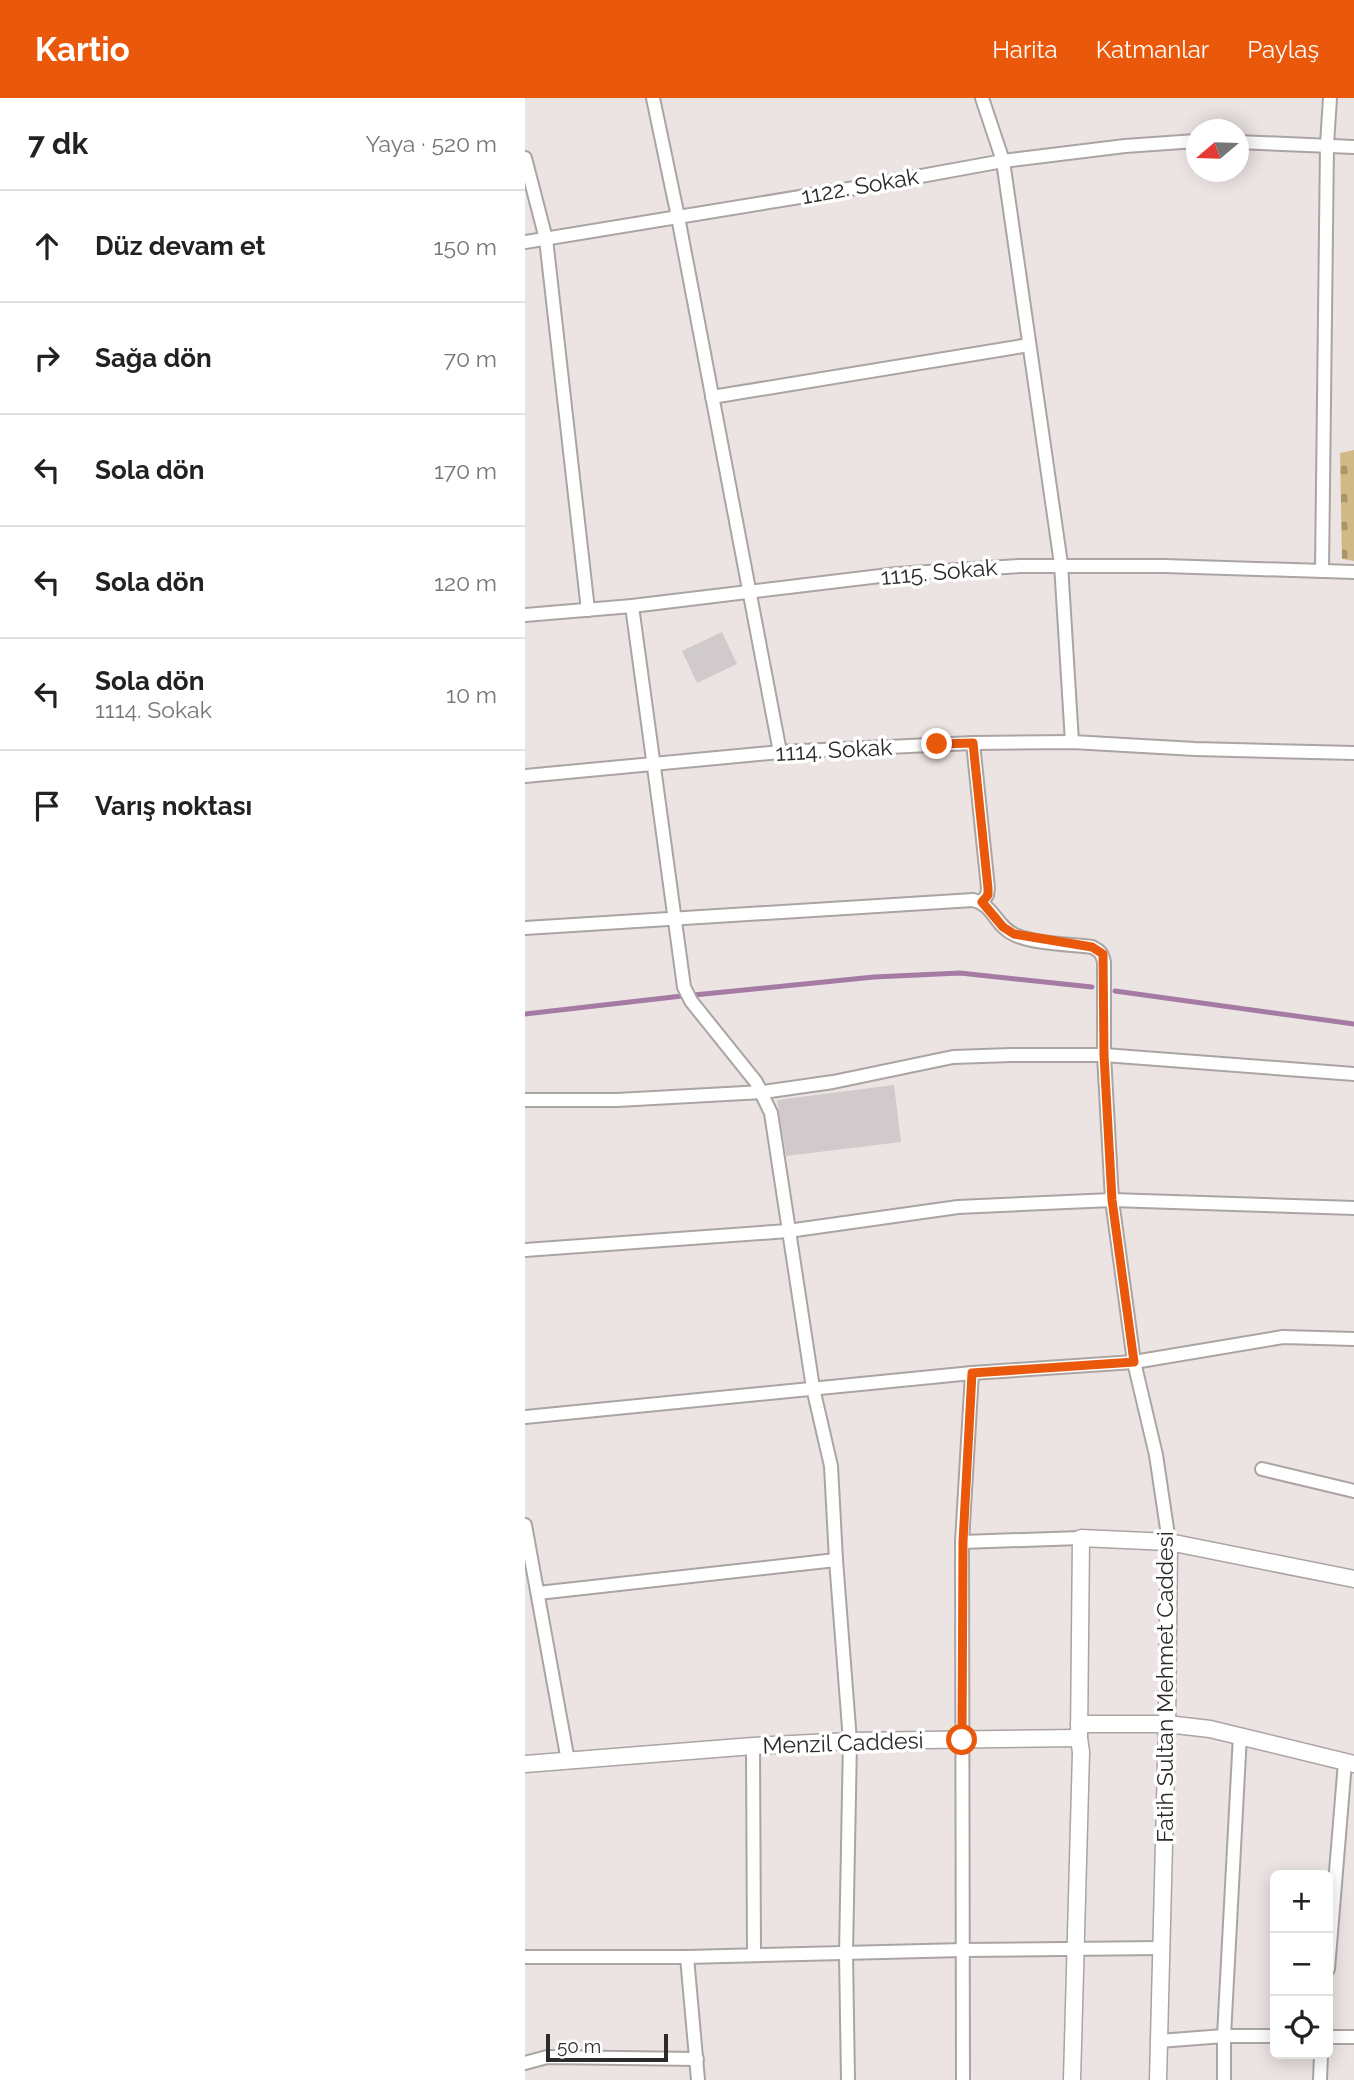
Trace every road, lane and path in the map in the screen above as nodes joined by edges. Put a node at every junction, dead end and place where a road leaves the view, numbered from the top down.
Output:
1 (653, 98) edge
2 (982, 98) edge
3 (1330, 98) edge
4 (1186, 142) edge
5 (1249, 142) edge
6 (1327, 144) junction
7 (1354, 147) edge
8 (525, 158) edge
9 (1003, 161) junction
10 (678, 217) junction
11 (546, 239) junction
12 (525, 242) edge
13 (1029, 345) junction
14 (712, 397) junction
15 (1061, 564) junction
16 (1322, 571) junction
17 (1354, 572) edge
18 (748, 593) junction
19 (632, 606) junction
20 (588, 610) junction
21 (525, 615) edge
22 (1072, 742) junction
23 (973, 743) junction
24 (780, 752) junction
25 (1354, 753) edge
26 (652, 764) junction
27 (525, 776) edge
28 (982, 902) junction
29 (674, 917) junction
30 (525, 928) edge
31 (1104, 1055) junction
32 (1354, 1074) edge
33 (763, 1092) junction
34 (525, 1100) edge
35 (1112, 1200) junction
36 (1354, 1208) edge
37 (788, 1231) junction
38 (525, 1250) edge
39 (1354, 1339) edge
40 (1134, 1362) junction
41 (972, 1373) junction
42 (813, 1388) junction
43 (525, 1416) edge
44 (1262, 1469) dead end
45 (1354, 1491) edge
46 (525, 1525) edge
47 (1081, 1538) junction
48 (963, 1542) junction
49 (1169, 1542) junction
50 (836, 1560) junction
51 (1354, 1579) edge
52 (538, 1593) junction
53 (1167, 1724) junction
54 (1079, 1731) junction
55 (1240, 1735) junction
56 (962, 1740) junction
57 (850, 1741) junction
58 (753, 1746) junction
59 (568, 1761) junction
60 (1350, 1763) edge
61 (525, 1764) edge
62 (1332, 1933) edge
63 (1077, 1948) junction
64 (1161, 1948) junction
65 (964, 1950) junction
66 (845, 1953) junction
67 (754, 1954) junction
68 (525, 1957) edge
69 (687, 1957) junction
70 (1224, 2036) junction
71 (1270, 2036) edge
72 (1333, 2037) edge
73 (1354, 2037) edge
74 (1159, 2041) junction
75 (697, 2059) junction
76 (1321, 2059) edge
77 (525, 2063) edge
78 (698, 2080) edge
79 (848, 2080) edge
80 (963, 2080) edge
81 (1072, 2080) edge
82 (1158, 2080) edge
83 (1224, 2080) edge
84 (1320, 2080) edge

1 - 10 street
2 - 9 street
3 - 6 street
4 - 9 street, 1122. Sokak
5 - 6 street
6 - 7 street
6 - 16 street
8 - 11 street
9 - 10 street, 1122. Sokak
9 - 13 street
10 - 11 street, 1122. Sokak
10 - 14 street
11 - 12 street, 1122. Sokak
11 - 20 street
13 - 14 street
13 - 15 street
14 - 18 street
15 - 16 street, 1115. Sokak
15 - 18 street, 1115. Sokak
15 - 22 street
16 - 17 street, 1115. Sokak
18 - 19 street, 1115. Sokak
18 - 24 street
19 - 20 street, 1115. Sokak
19 - 26 street
20 - 21 street, 1115. Sokak
22 - 23 street, 1114. Sokak
22 - 25 street, 1114. Sokak
23 - 24 street, 1114. Sokak
23 - 28 street
24 - 26 street, 1114. Sokak
26 - 27 street, 1114. Sokak
26 - 29 street
28 - 29 street
28 - 31 street, Fatih Sultan Mehmet Caddesi
29 - 30 street
29 - 33 street
31 - 32 street
31 - 33 street
31 - 35 street, Fatih Sultan Mehmet Caddesi
33 - 34 street
33 - 37 street
35 - 36 street
35 - 37 street
35 - 40 street, Fatih Sultan Mehmet Caddesi
37 - 38 street
37 - 42 street
39 - 40 street
40 - 41 street
40 - 49 street, Fatih Sultan Mehmet Caddesi
41 - 42 street
41 - 48 street
42 - 43 street
42 - 50 street
44 - 45 street
46 - 52 street
47 - 48 street
47 - 49 street
47 - 54 street
48 - 56 street
49 - 51 street
49 - 53 street, Fatih Sultan Mehmet Caddesi
50 - 52 street
50 - 57 street
52 - 59 street
53 - 54 street, Menzil Caddesi
53 - 55 street, Menzil Caddesi
53 - 64 street, Fatih Sultan Mehmet Caddesi
54 - 56 street, Menzil Caddesi
54 - 63 street
55 - 60 street, Menzil Caddesi
55 - 70 street
56 - 57 street, Menzil Caddesi
56 - 65 street
57 - 58 street, Menzil Caddesi
57 - 66 street
58 - 59 street, Menzil Caddesi
58 - 67 street
59 - 61 street, Menzil Caddesi
60 - 62 street
63 - 64 street
63 - 65 street
63 - 81 street
64 - 74 street, Fatih Sultan Mehmet Caddesi
65 - 66 street
65 - 80 street
66 - 67 street
66 - 79 street
67 - 69 street
68 - 69 street
69 - 75 street
70 - 71 street
70 - 74 street
70 - 83 street
72 - 73 street
74 - 82 street, Fatih Sultan Mehmet Caddesi
75 - 77 street
75 - 78 street
76 - 84 street

